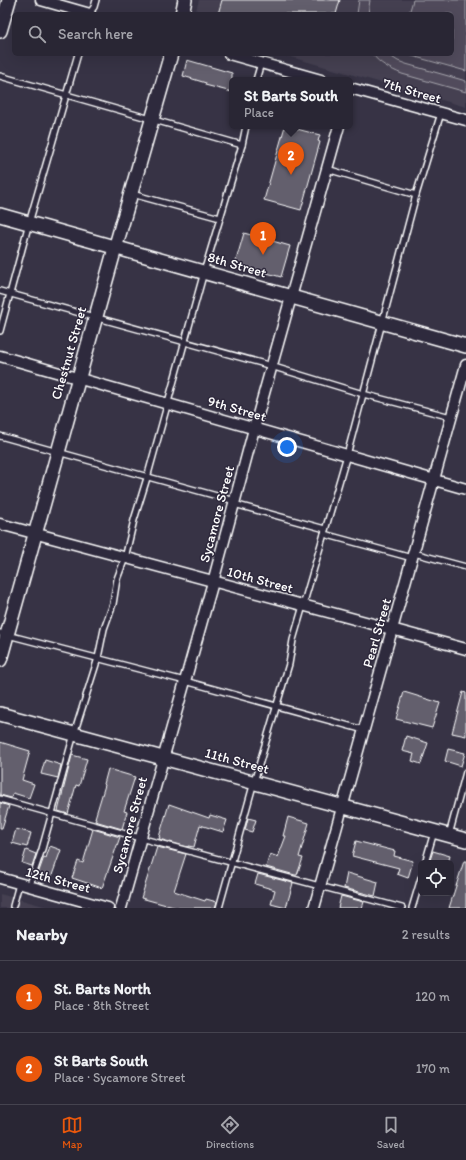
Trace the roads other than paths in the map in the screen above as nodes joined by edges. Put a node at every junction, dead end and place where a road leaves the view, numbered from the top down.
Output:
1 (9, 0) edge
2 (41, 0) edge
3 (96, 0) edge
4 (185, 0) edge
5 (83, 12) edge
6 (91, 12) edge
7 (182, 12) edge
8 (0, 32) edge
9 (77, 56) edge
10 (170, 56) edge
11 (236, 56) edge
12 (261, 63) junction
13 (0, 76) edge
14 (257, 77) edge
15 (310, 77) edge
16 (353, 89) edge
17 (66, 95) junction
18 (441, 113) junction
19 (152, 119) junction
20 (466, 120) edge
21 (245, 129) edge
22 (338, 129) edge
23 (242, 145) junction
24 (327, 169) junction
25 (131, 194) junction
26 (416, 195) junction
27 (0, 215) edge
28 (220, 218) junction
29 (29, 223) junction
30 (115, 247) junction
31 (204, 272) junction
32 (0, 290) edge
33 (10, 293) junction
34 (291, 296) junction
35 (96, 318) junction
36 (383, 323) junction
37 (0, 331) edge
38 (185, 342) junction
39 (466, 346) edge
40 (0, 356) edge
41 (466, 365) edge
42 (272, 366) junction
43 (78, 378) junction
44 (363, 394) junction
45 (168, 404) junction
46 (451, 417) junction
47 (254, 429) junction
48 (0, 436) edge
49 (58, 453) junction
50 (347, 455) junction
51 (147, 478) junction
52 (434, 480) junction
53 (465, 487) edge
54 (234, 503) junction
55 (0, 524) edge
56 (325, 532) junction
57 (36, 534) junction
58 (413, 555) junction
59 (125, 558) junction
60 (466, 567) edge
61 (213, 582) junction
62 (303, 606) junction
63 (392, 630) junction
64 (4, 634) edge
65 (466, 649) edge
66 (98, 658) junction
67 (0, 660) edge
68 (185, 681) junction
69 (276, 706) junction
70 (0, 714) edge
71 (364, 730) junction
72 (74, 734) junction
73 (163, 757) junction
74 (466, 772) edge
75 (254, 782) junction
76 (0, 799) edge
77 (342, 806) junction
78 (53, 813) junction
79 (434, 831) junction
80 (449, 835) junction
81 (140, 838) junction
82 (466, 840) edge
83 (426, 860) edge
84 (232, 862) junction
85 (0, 878) edge
86 (19, 884) junction
87 (320, 886) junction
88 (29, 887) junction
89 (418, 888) edge
90 (13, 906) dead end
91 (108, 908) edge
92 (121, 908) edge
93 (219, 908) edge
94 (314, 908) edge
95 (402, 908) edge
96 (412, 908) edge

1 - 8 street
2 - 5 street
3 - 6 lane
4 - 7 street
9 - 17 lane
10 - 19 street, Chestnut Street
11 - 12 street
12 - 14 lane
12 - 15 street
13 - 17 lane
16 - 18 street, 7th Street
17 - 19 lane
17 - 29 lane
18 - 20 street, 7th Street
18 - 26 lane
19 - 23 lane
19 - 25 street, Chestnut Street
21 - 23 lane
22 - 24 street, Sycamore Street
23 - 28 lane
24 - 26 lane
24 - 34 street, Sycamore Street
25 - 28 lane
25 - 30 street, Chestnut Street
26 - 36 lane
27 - 29 street, 8th Street
28 - 31 lane
29 - 30 street, 8th Street
29 - 33 lane
30 - 31 street, 8th Street
30 - 35 street, Chestnut Street
31 - 34 street, 8th Street
31 - 38 lane
32 - 33 lane
33 - 35 lane
33 - 37 lane
34 - 36 street, 8th Street
34 - 42 street, Sycamore Street
35 - 38 lane
35 - 43 street, Chestnut Street
36 - 39 street, 8th Street
36 - 44 lane
38 - 42 lane
38 - 45 lane
40 - 43 street, 9th Street
41 - 46 street, Pearl Street
42 - 44 lane
42 - 47 street, Sycamore Street
43 - 45 street, 9th Street
43 - 49 street, Chestnut Street
44 - 46 lane
44 - 50 lane
45 - 47 street, 9th Street
45 - 51 lane
46 - 52 street, Pearl Street
47 - 50 street, 9th Street
47 - 54 street, Sycamore Street
48 - 49 lane
49 - 51 lane
49 - 57 street, Chestnut Street
50 - 52 street, 9th Street
50 - 56 lane
51 - 54 lane
51 - 59 lane
52 - 53 street, 9th Street
52 - 58 street, Pearl Street
54 - 56 lane
54 - 61 street, Sycamore Street
55 - 57 street, 10th Street
56 - 58 lane
56 - 62 lane
57 - 59 street, 10th Street
57 - 64 street, Chestnut Street
58 - 60 lane
58 - 63 street, Pearl Street
59 - 61 street, 10th Street
59 - 66 lane
61 - 62 street, 10th Street
61 - 68 street, Sycamore Street
62 - 63 street, 10th Street
62 - 69 lane
63 - 65 street, 10th Street
63 - 71 street, Pearl Street
64 - 66 lane
64 - 67 street, Chestnut Street
66 - 68 lane
66 - 72 lane
68 - 69 lane
68 - 73 street, Sycamore Street
69 - 71 lane
69 - 75 lane
70 - 72 street, 11th Street
71 - 77 street, Pearl Street
72 - 73 street, 11th Street
72 - 78 lane
73 - 75 street, 11th Street
73 - 81 street, Sycamore Street
74 - 80 lane
75 - 77 street, 11th Street
75 - 84 lane
76 - 78 lane
77 - 79 street, 11th Street
77 - 87 street, Pearl Street
78 - 81 lane
78 - 88 lane
79 - 80 street, 11th Street
79 - 83 lane
80 - 82 street, 11th Street
81 - 84 lane
81 - 92 street, Sycamore Street
84 - 87 lane
84 - 93 lane
85 - 86 street, 12th Street
86 - 88 street, 12th Street
86 - 90 lane
87 - 94 street, Pearl Street
87 - 95 lane
88 - 91 street, 12th Street
89 - 96 lane

